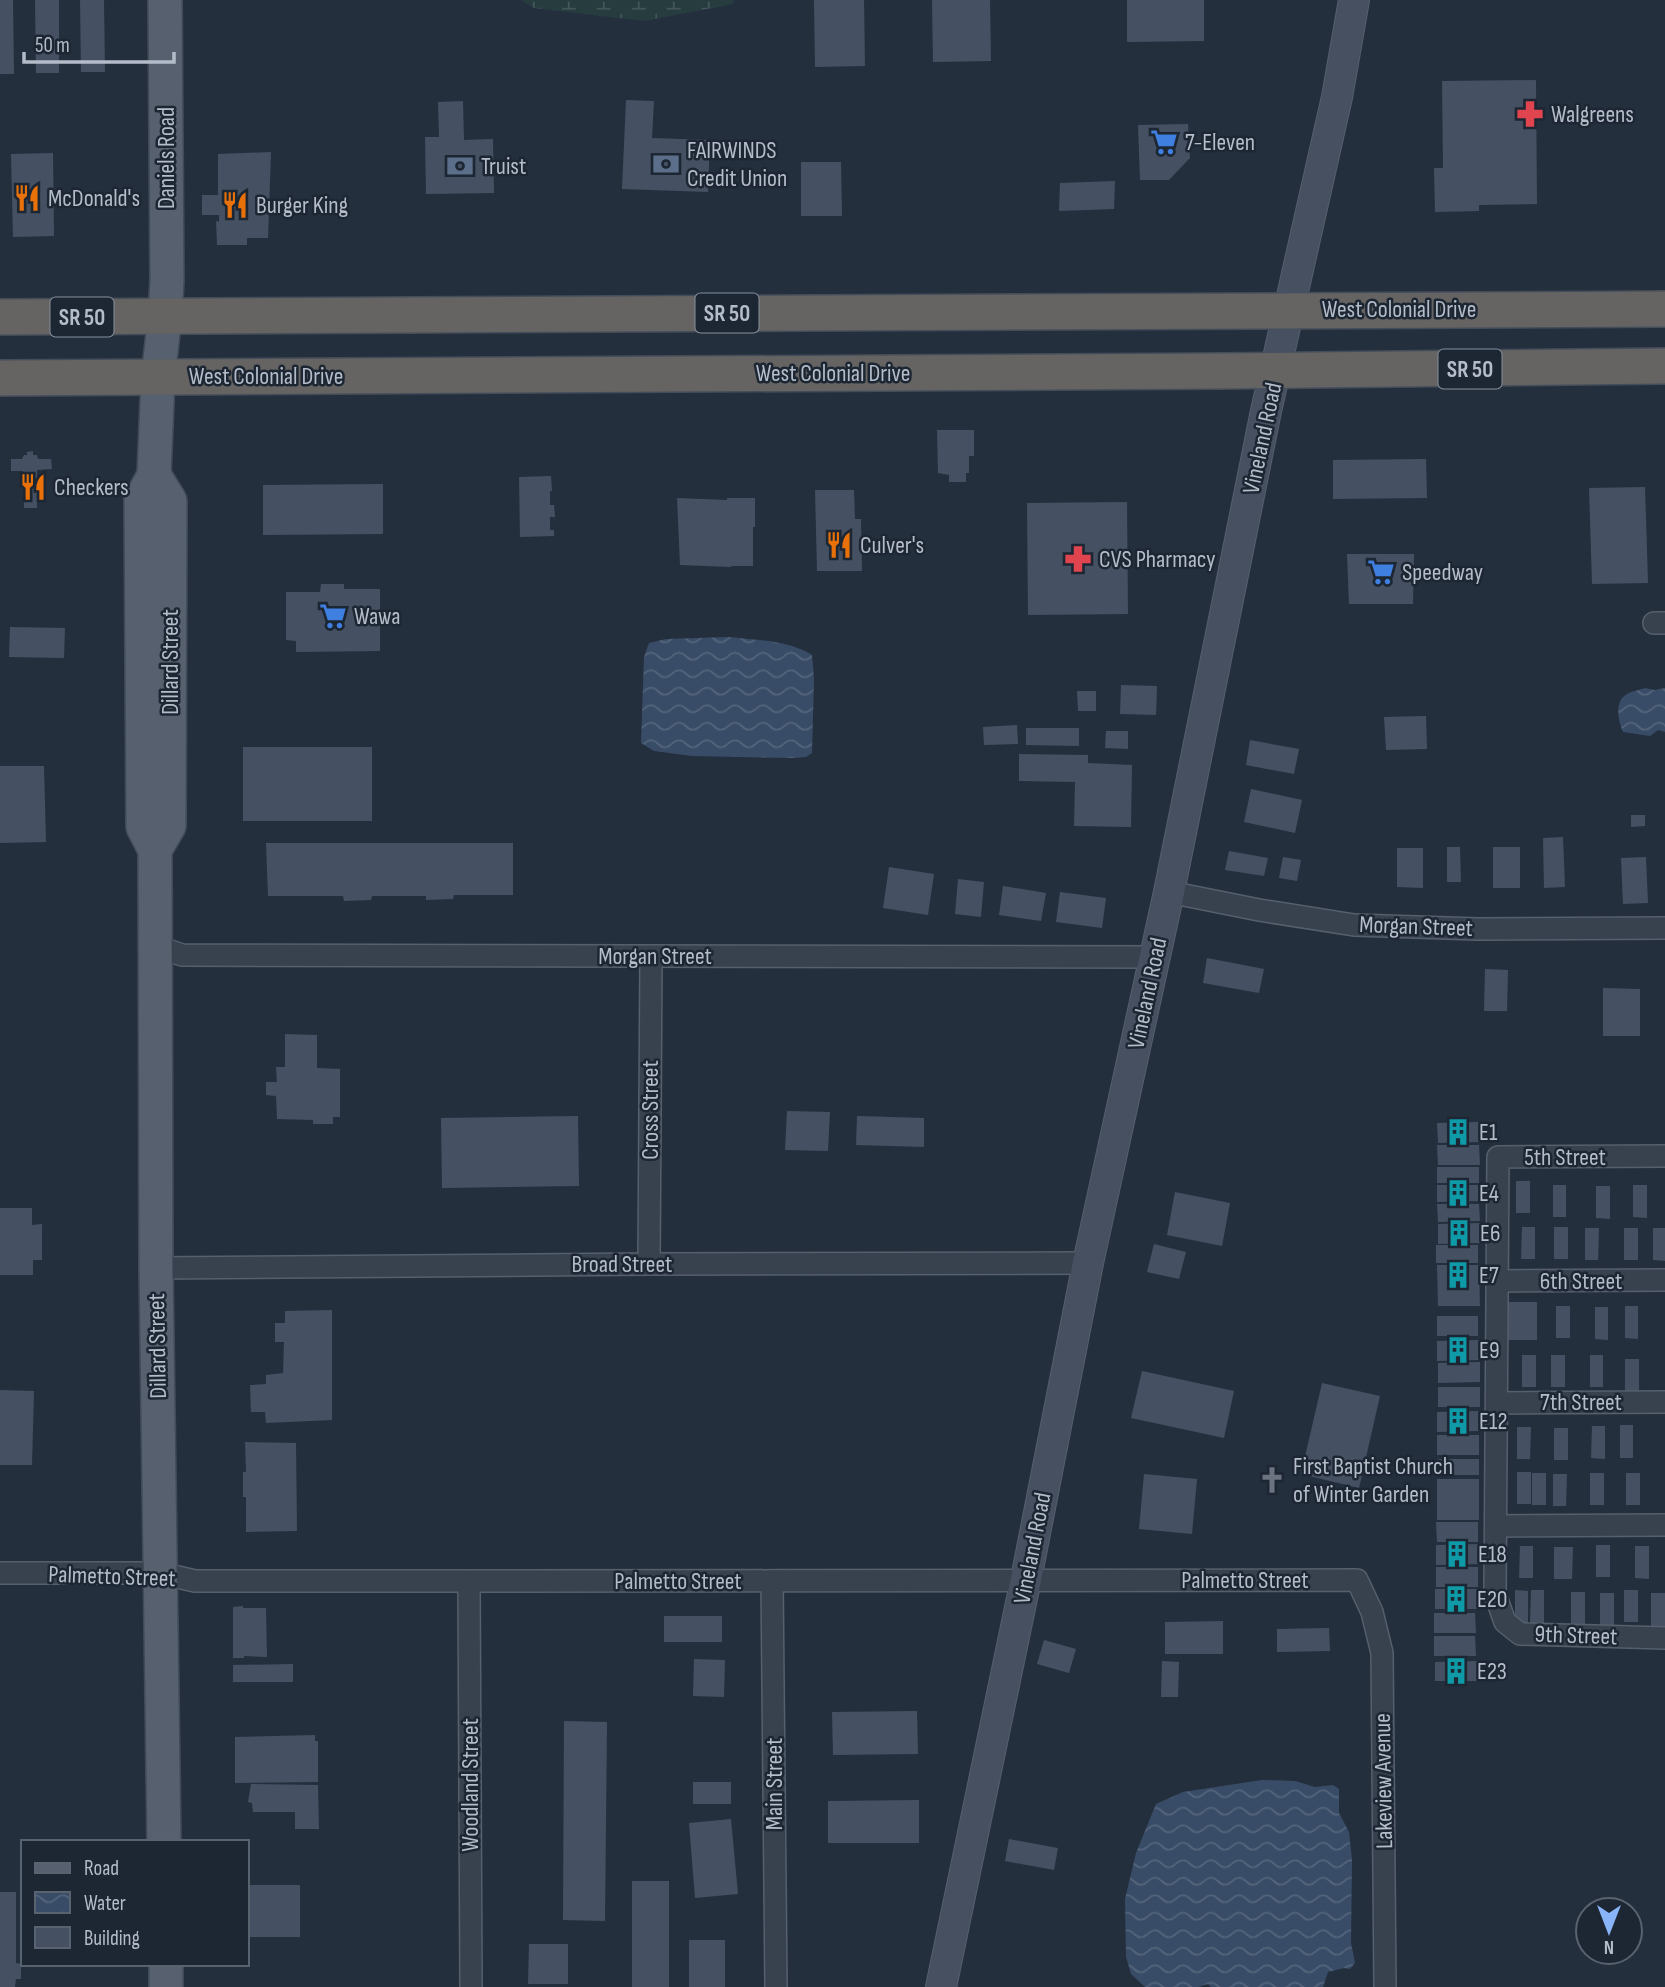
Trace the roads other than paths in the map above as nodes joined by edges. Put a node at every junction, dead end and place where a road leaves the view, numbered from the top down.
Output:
1 (164, 0) edge
2 (1354, 0) edge
3 (1665, 309) edge
4 (1289, 310) junction
5 (165, 316) junction
6 (0, 317) edge
7 (1665, 366) edge
8 (1276, 371) junction
9 (158, 377) junction
10 (0, 378) edge
11 (1169, 892) junction
12 (1665, 928) edge
13 (156, 946) junction
14 (651, 956) junction
15 (1155, 957) junction
16 (1665, 1156) edge
17 (1088, 1263) junction
18 (649, 1264) junction
19 (156, 1268) junction
20 (1665, 1280) edge
21 (1497, 1281) junction
22 (1665, 1402) edge
23 (1497, 1403) junction
24 (1665, 1525) edge
25 (1496, 1526) junction
26 (0, 1573) edge
27 (160, 1573) junction
28 (1026, 1579) junction
29 (1357, 1580) joint
30 (772, 1581) junction
31 (469, 1583) junction
32 (1665, 1638) edge
33 (164, 1840) edge
34 (166, 1966) edge
35 (166, 1987) edge
36 (471, 1987) edge
37 (776, 1987) edge
38 (941, 1987) edge
39 (1385, 1987) edge

1 - 5 main road, Daniels Road
2 - 4 main road, Vineland Road
3 - 4 highway, West Colonial Drive / SR 50
4 - 5 highway, West Colonial Drive / SR 50
4 - 8 main road, Vineland Road
5 - 6 highway, West Colonial Drive / SR 50
5 - 9 main road, Dillard Street
7 - 8 highway, West Colonial Drive / SR 50
8 - 9 highway, West Colonial Drive / SR 50
8 - 11 main road, Vineland Road
9 - 10 highway, West Colonial Drive / SR 50
9 - 13 main road, Dillard Street
11 - 12 street, Morgan Street
11 - 15 main road, Vineland Road
13 - 14 street, Morgan Street
13 - 19 main road, Dillard Street
14 - 15 street, Morgan Street
14 - 18 street, Cross Street
15 - 17 main road, Vineland Road
16 - 21 street, 5th Street
17 - 18 street, Broad Street
17 - 28 main road, Vineland Road
18 - 19 street, Broad Street
19 - 27 main road, Dillard Street
20 - 21 street, 6th Street
21 - 23 street, 5th Street
22 - 23 street, 7th Street
23 - 25 street, 5th Street
24 - 25 street
25 - 32 street, 9th Street
26 - 27 street, Palmetto Street
27 - 31 street, Palmetto Street
27 - 33 main road, Dillard Street
28 - 29 street, Palmetto Street
28 - 30 street, Palmetto Street
28 - 38 main road, Vineland Road
29 - 39 street, Lakeview Avenue
30 - 31 street, Palmetto Street
30 - 37 street, Main Street
31 - 36 street, Woodland Street
34 - 35 main road

